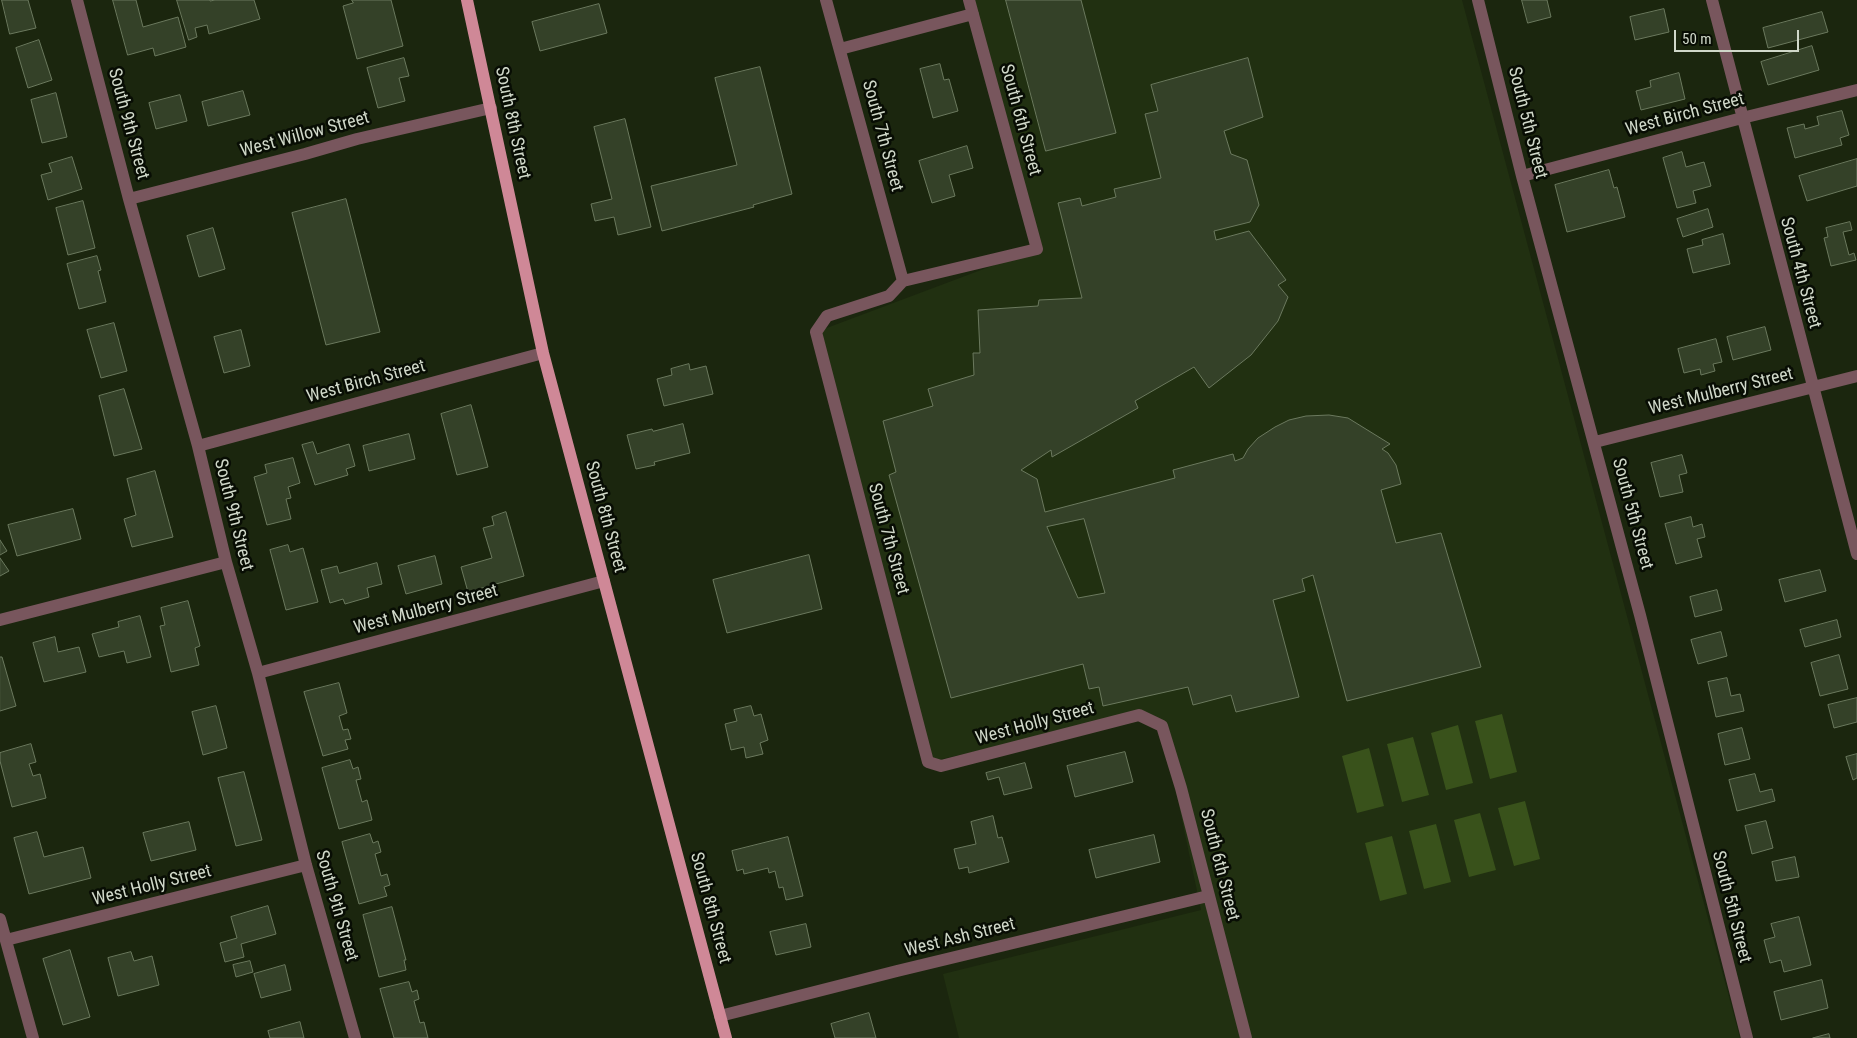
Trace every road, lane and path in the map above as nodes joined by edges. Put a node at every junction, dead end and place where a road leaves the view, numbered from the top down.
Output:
1 (78, 0) edge
2 (467, 0) edge
3 (826, 0) edge
4 (969, 0) edge
5 (1478, 0) edge
6 (1712, 0) edge
7 (973, 14) junction
8 (840, 49) junction
9 (1857, 90) edge
10 (491, 108) junction
11 (1742, 118) junction
12 (1522, 176) junction
13 (129, 199) junction
14 (903, 281) junction
15 (543, 353) junction
16 (1857, 376) edge
17 (1812, 387) junction
18 (1595, 442) junction
19 (198, 446) junction
20 (1857, 554) edge
21 (226, 562) junction
22 (604, 581) junction
23 (0, 620) edge
24 (258, 673) junction
25 (1139, 715) joint
26 (941, 766) joint
27 (306, 865) junction
28 (1208, 896) junction
29 (0, 919) edge
30 (6, 940) junction
31 (720, 1016) junction
32 (33, 1038) edge
33 (354, 1038) edge
34 (726, 1038) edge
35 (1246, 1038) edge
36 (1747, 1038) edge

1 - 13 street, South 9th Street
2 - 10 main road, South 8th Street
3 - 8 street, South 7th Street
4 - 7 street, South 6th Street
5 - 12 street, South 5th Street
6 - 11 street, South 4th Street
7 - 8 street
7 - 14 street, South 6th Street
8 - 14 street, South 7th Street
9 - 11 street, West Birch Street
10 - 13 street, West Willow Street
10 - 15 main road, South 8th Street
11 - 12 street, West Birch Street
11 - 17 street, South 4th Street
12 - 18 street, South 5th Street
13 - 19 street, South 9th Street
14 - 26 street, South 7th Street
15 - 19 street, West Birch Street
15 - 22 main road, South 8th Street
16 - 17 street, West Mulberry Street
17 - 18 street, West Mulberry Street
17 - 20 street, South 4th Street
18 - 36 street, South 5th Street
19 - 21 street, South 9th Street
21 - 23 street
21 - 24 street, South 9th Street
22 - 24 street, West Mulberry Street
22 - 31 main road, South 8th Street
24 - 27 street, South 9th Street
25 - 26 street, West Holly Street
25 - 28 street, South 6th Street
27 - 30 street, West Holly Street
27 - 33 street, South 9th Street
28 - 31 street, West Ash Street
28 - 35 street, South 6th Street
29 - 30 street
30 - 32 street
31 - 34 main road, South 8th Street

